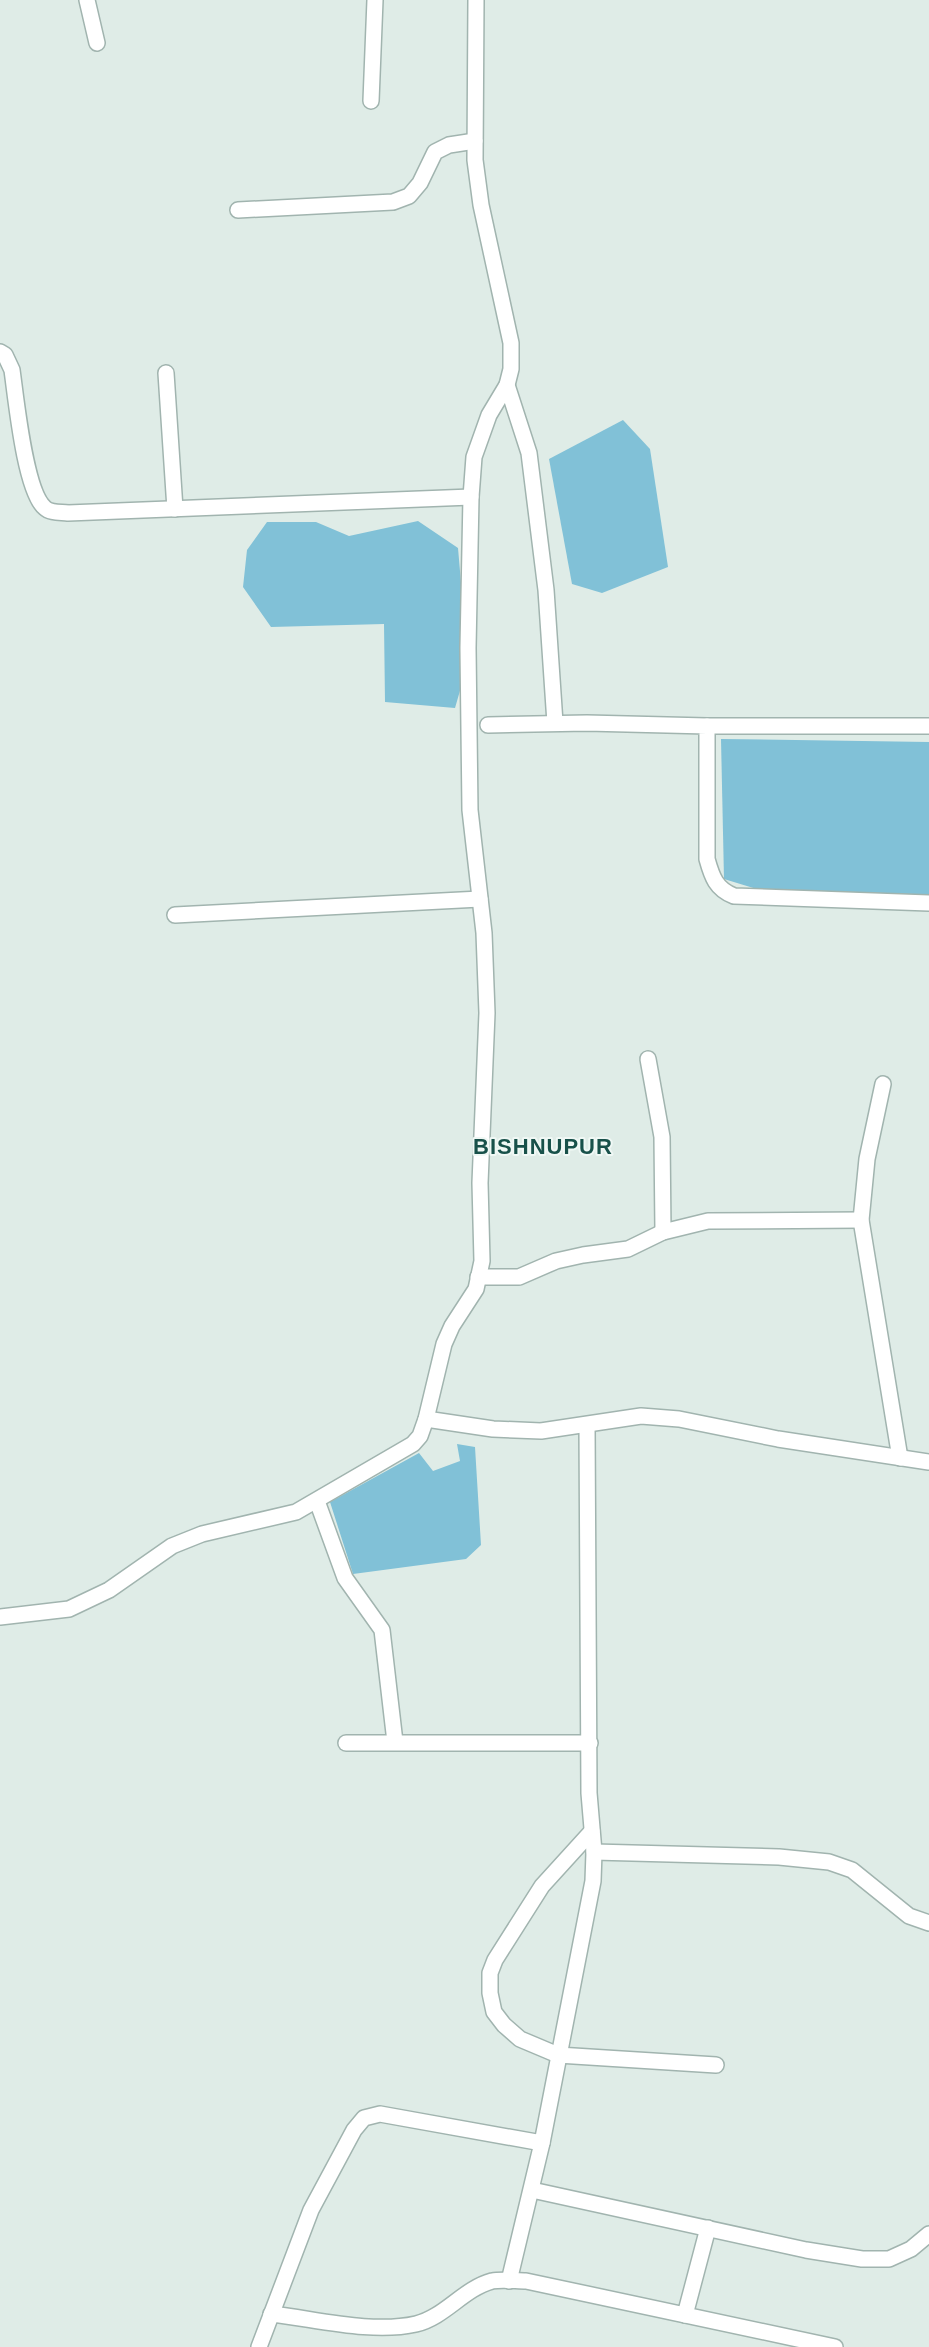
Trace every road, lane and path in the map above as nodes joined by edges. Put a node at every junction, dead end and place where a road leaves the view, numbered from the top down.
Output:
1 (87, 0) edge
2 (375, 0) edge
3 (476, 0) edge
4 (97, 43) dead end
5 (371, 101) dead end
6 (475, 141) junction
7 (238, 210) dead end
8 (0, 352) edge
9 (166, 373) dead end
10 (507, 384) junction
11 (472, 497) junction
12 (175, 509) junction
13 (555, 723) junction
14 (488, 725) dead end
15 (707, 726) junction
16 (929, 726) edge
17 (480, 899) junction
18 (929, 902) edge
19 (175, 915) dead end
20 (648, 1059) dead end
21 (883, 1084) dead end
22 (861, 1220) junction
23 (663, 1232) junction
24 (478, 1278) junction
25 (426, 1419) junction
26 (587, 1425) junction
27 (900, 1458) junction
28 (929, 1462) edge
29 (317, 1501) junction
30 (0, 1617) edge
31 (395, 1742) junction
32 (346, 1743) dead end
33 (590, 1743) junction
34 (592, 1831) junction
35 (594, 1852) junction
36 (929, 1923) edge
37 (558, 2055) junction
38 (716, 2065) dead end
39 (542, 2143) junction
40 (532, 2190) junction
41 (708, 2228) junction
42 (929, 2234) edge
43 (508, 2281) junction
44 (271, 2314) junction
45 (685, 2315) junction
46 (259, 2347) edge
47 (835, 2347) edge

1 - 4 street
2 - 5 street
3 - 6 street
6 - 7 street
6 - 10 street
8 - 12 street
9 - 12 street
10 - 11 street
10 - 13 street
11 - 12 street
11 - 17 street
13 - 14 street
13 - 15 street
15 - 16 street
15 - 18 street
17 - 19 street
17 - 24 street
20 - 23 street
21 - 22 street
22 - 23 street
22 - 27 street
23 - 24 street
24 - 25 street
25 - 26 street
25 - 29 street
26 - 27 street
26 - 33 street
27 - 28 street
29 - 30 street
29 - 31 street
31 - 32 street
31 - 33 street
33 - 34 street
34 - 35 street
34 - 37 street
35 - 36 street
35 - 37 street
37 - 38 street
37 - 39 street
39 - 40 street
39 - 44 street
40 - 41 street
40 - 43 street
41 - 42 street
41 - 45 street
43 - 44 street
43 - 45 street
44 - 46 street
45 - 47 street

